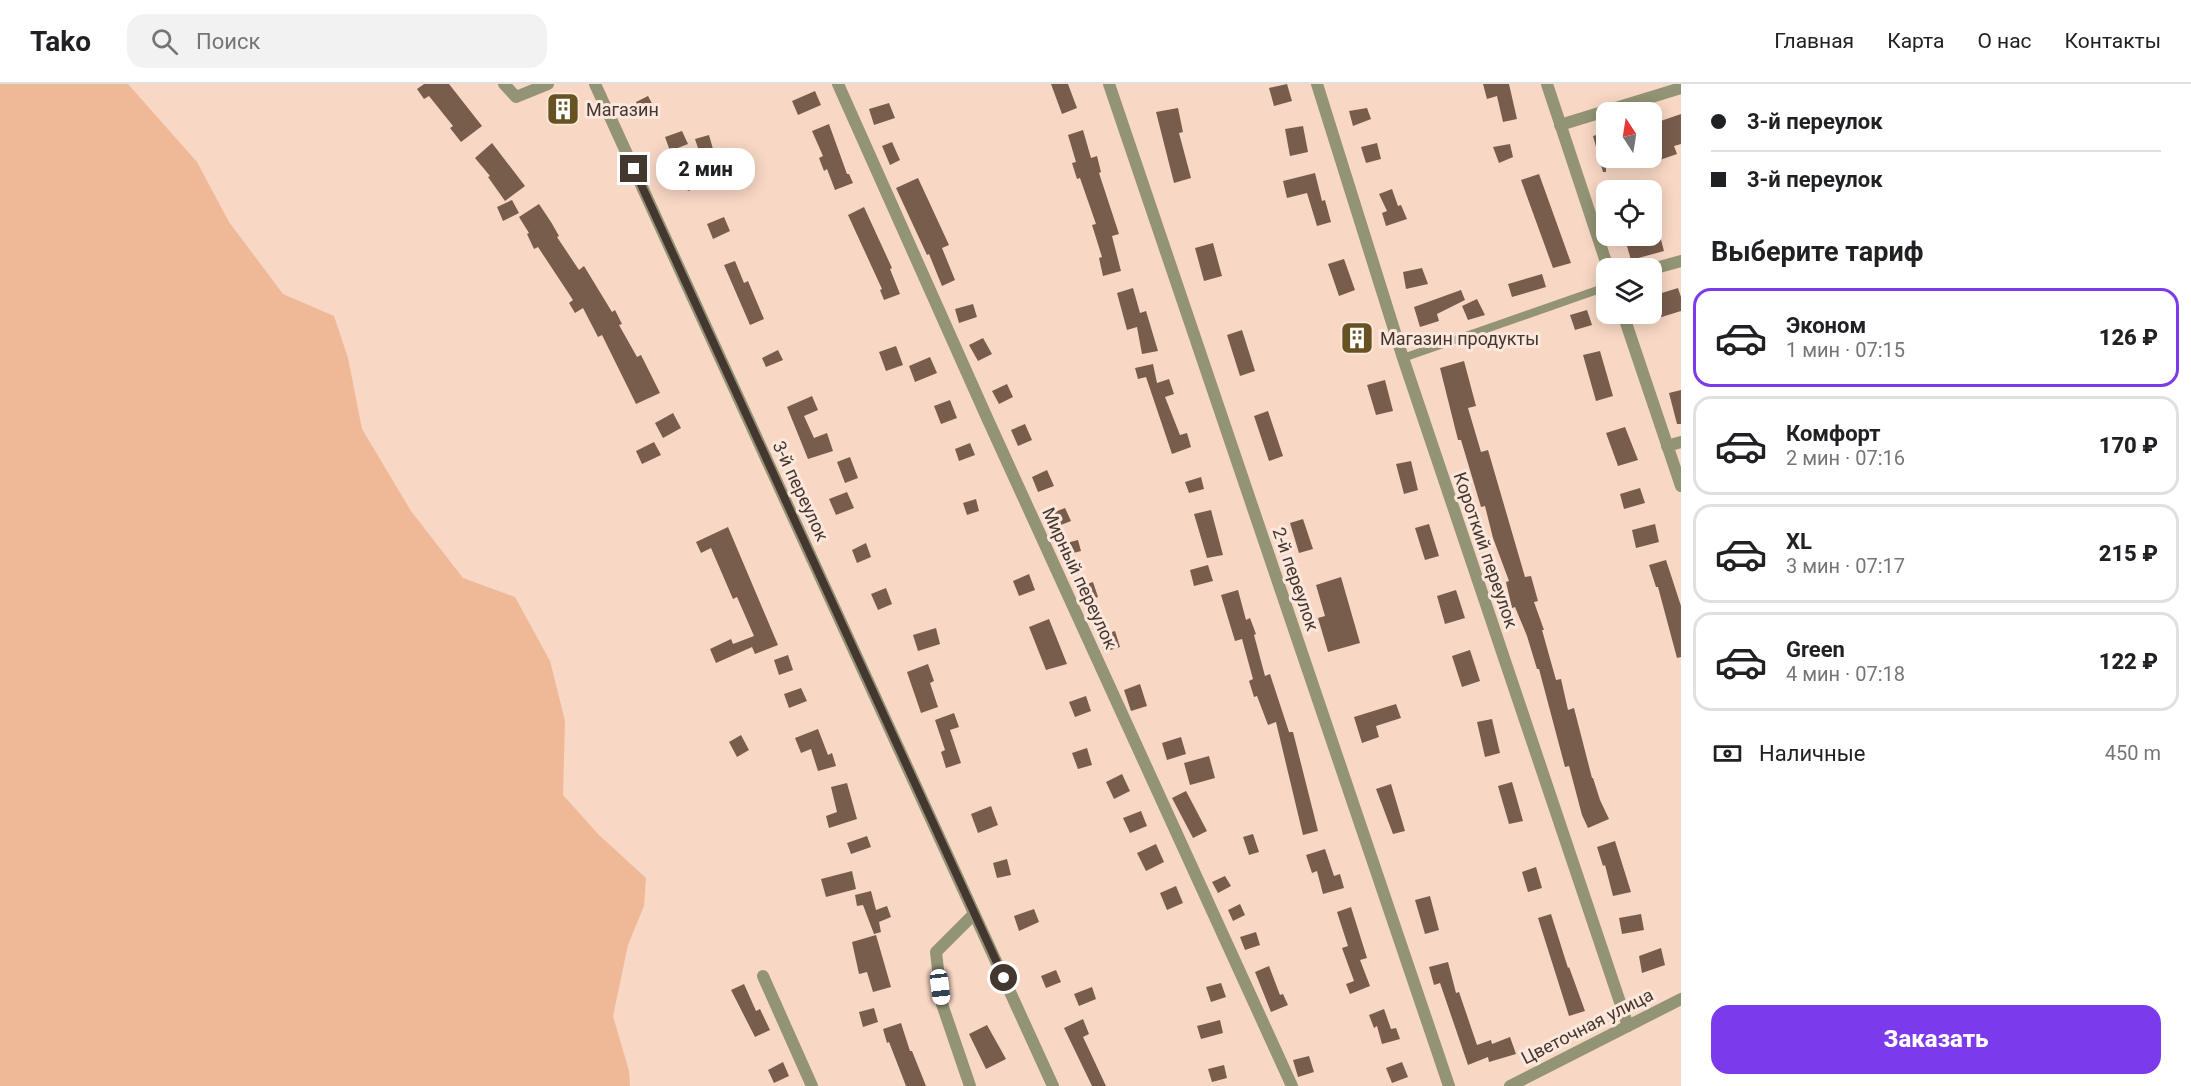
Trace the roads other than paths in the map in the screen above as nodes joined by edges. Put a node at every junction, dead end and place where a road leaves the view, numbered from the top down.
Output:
1 (504, 84) edge
2 (548, 84) edge
3 (595, 84) edge
4 (838, 84) edge
5 (1109, 84) edge
6 (1317, 84) edge
7 (1547, 84) edge
8 (1681, 88) edge
9 (1560, 125) junction
10 (1605, 258) edge
11 (1681, 261) edge
12 (1662, 266) edge
13 (1596, 290) edge
14 (1626, 324) edge
15 (1403, 358) junction
16 (1681, 442) edge
17 (1668, 446) junction
18 (1681, 486) edge
19 (974, 914) junction
20 (763, 976) dead end
21 (1681, 999) edge
22 (1628, 1026) junction
23 (812, 1086) edge
24 (970, 1086) edge
25 (1053, 1086) edge
26 (1292, 1086) edge
27 (1449, 1086) edge
28 (1510, 1086) edge

1 - 2 street
3 - 19 street, 3-й переулок
4 - 26 street, Мирный переулок
5 - 27 street, 2-й переулок
6 - 15 street, Короткий переулок
7 - 9 street
8 - 9 street
9 - 10 street
11 - 12 street
13 - 15 lane
14 - 17 street
15 - 22 street, Короткий переулок
16 - 17 street
17 - 18 street
19 - 24 street
19 - 25 street, 3-й переулок
20 - 23 street
21 - 22 street, Цветочная улица
22 - 28 street, Цветочная улица

